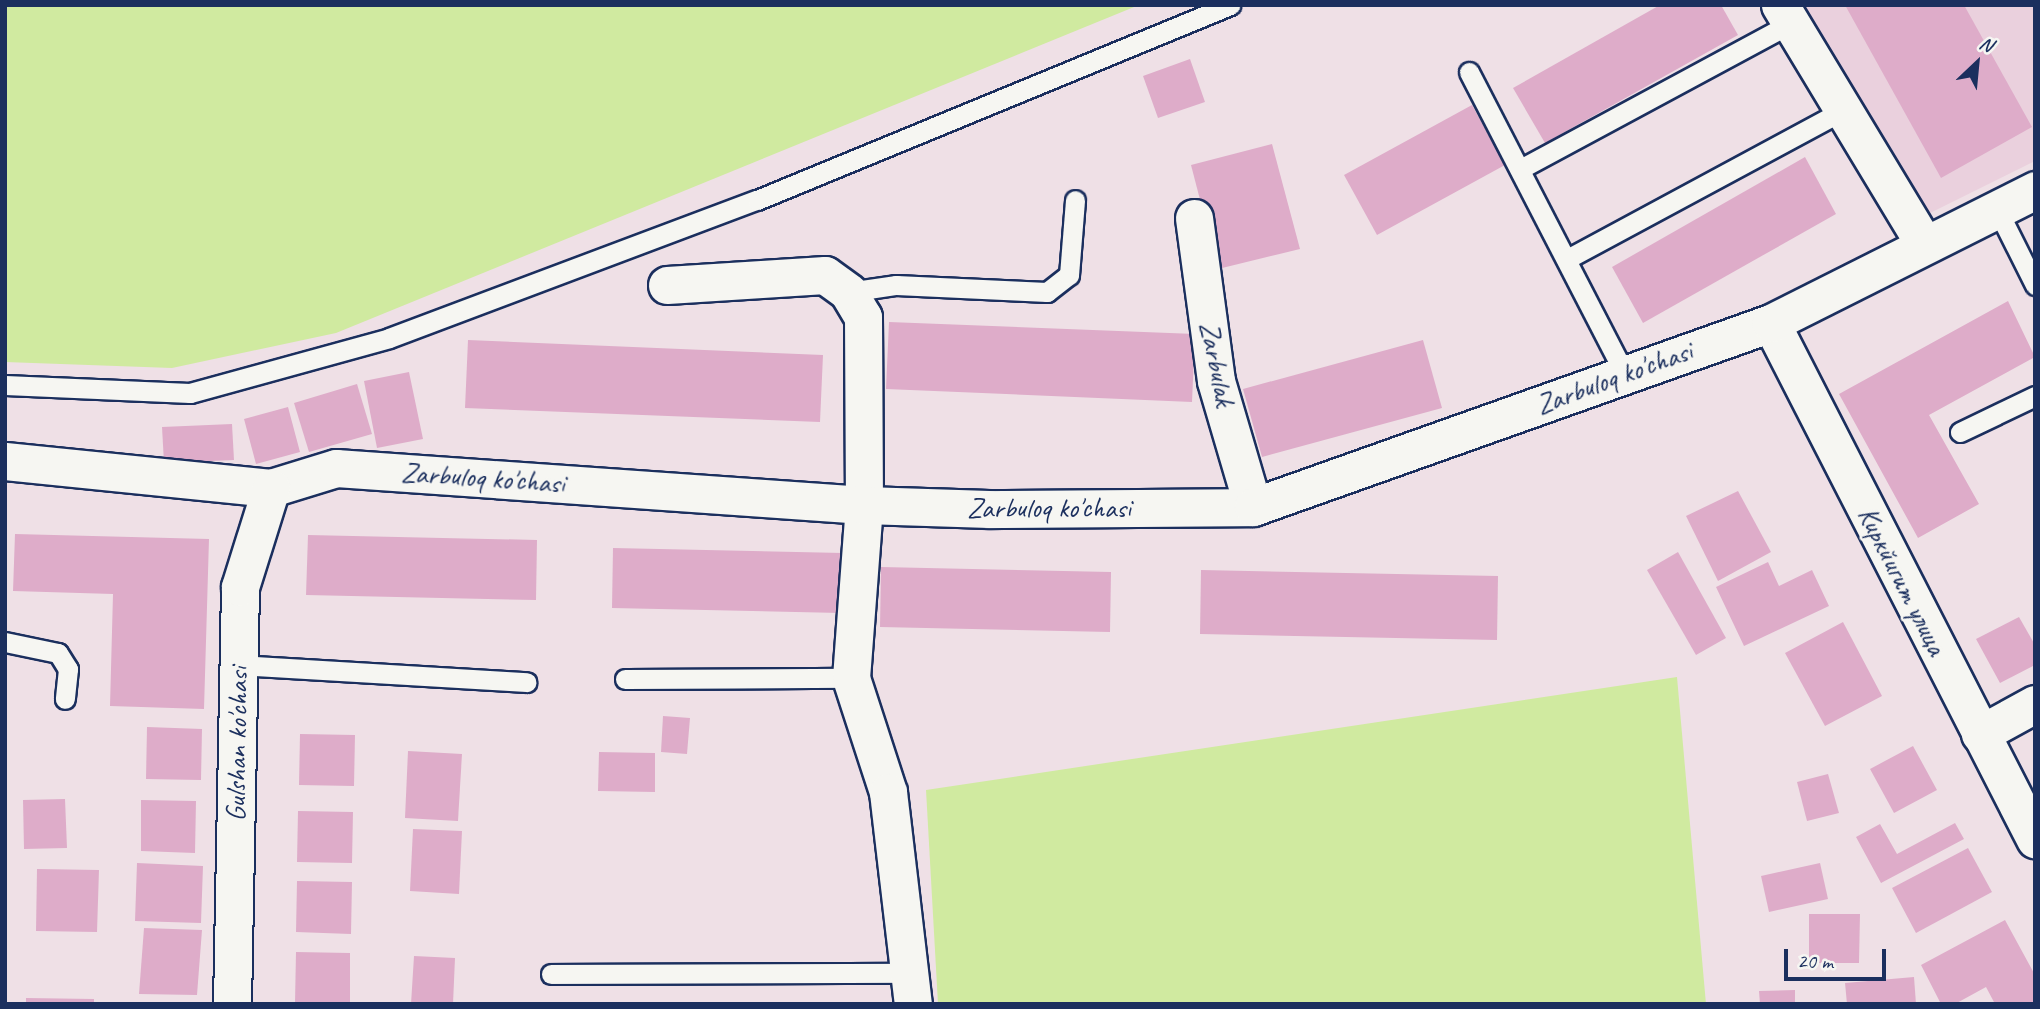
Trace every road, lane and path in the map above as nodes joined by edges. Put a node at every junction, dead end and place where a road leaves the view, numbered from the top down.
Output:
1 (1230, 5) edge
2 (1785, 14) edge
3 (1469, 72) dead end
4 (1844, 110) junction
5 (1522, 169) junction
6 (2035, 190) edge
7 (1075, 200) dead end
8 (1997, 209) junction
9 (1194, 218) dead end
10 (1925, 246) junction
11 (1567, 259) junction
12 (667, 285) dead end
13 (2035, 285) edge
14 (848, 292) junction
15 (1771, 323) junction
16 (1625, 374) junction
17 (5, 385) edge
18 (2035, 396) edge
19 (1960, 432) dead end
20 (5, 461) edge
21 (271, 488) junction
22 (864, 505) junction
23 (1253, 507) junction
24 (5, 642) edge
25 (238, 665) junction
26 (851, 678) junction
27 (625, 679) dead end
28 (527, 682) dead end
29 (65, 699) dead end
30 (2035, 704) edge
31 (1980, 734) junction
32 (2035, 839) edge
33 (551, 974) dead end
34 (913, 989) edge
35 (232, 1004) edge

1 - 17 lane
2 - 4 street
2 - 5 lane
3 - 5 lane
4 - 10 street
4 - 11 lane
5 - 11 lane
6 - 8 street, Zarbuloq ko'chasi
7 - 14 lane
8 - 10 street, Zarbuloq ko'chasi
8 - 13 lane
9 - 23 street, Zarbulak
10 - 15 street, Zarbuloq ko'chasi
11 - 16 lane
12 - 14 street
14 - 22 street
15 - 16 street, Zarbuloq ko'chasi
15 - 31 street, Киркйигит улица
16 - 23 street, Zarbuloq ko'chasi
18 - 19 lane
20 - 21 street, Zarbuloq ko'chasi
21 - 22 street, Zarbuloq ko'chasi
21 - 25 street, Gulshan ko'chasi
22 - 23 street, Zarbuloq ko'chasi
22 - 26 street
24 - 29 lane
25 - 28 lane
25 - 35 street, Gulshan ko'chasi
26 - 27 lane
26 - 34 street
30 - 31 street
31 - 32 street, Киркйигит улица
33 - 34 lane

